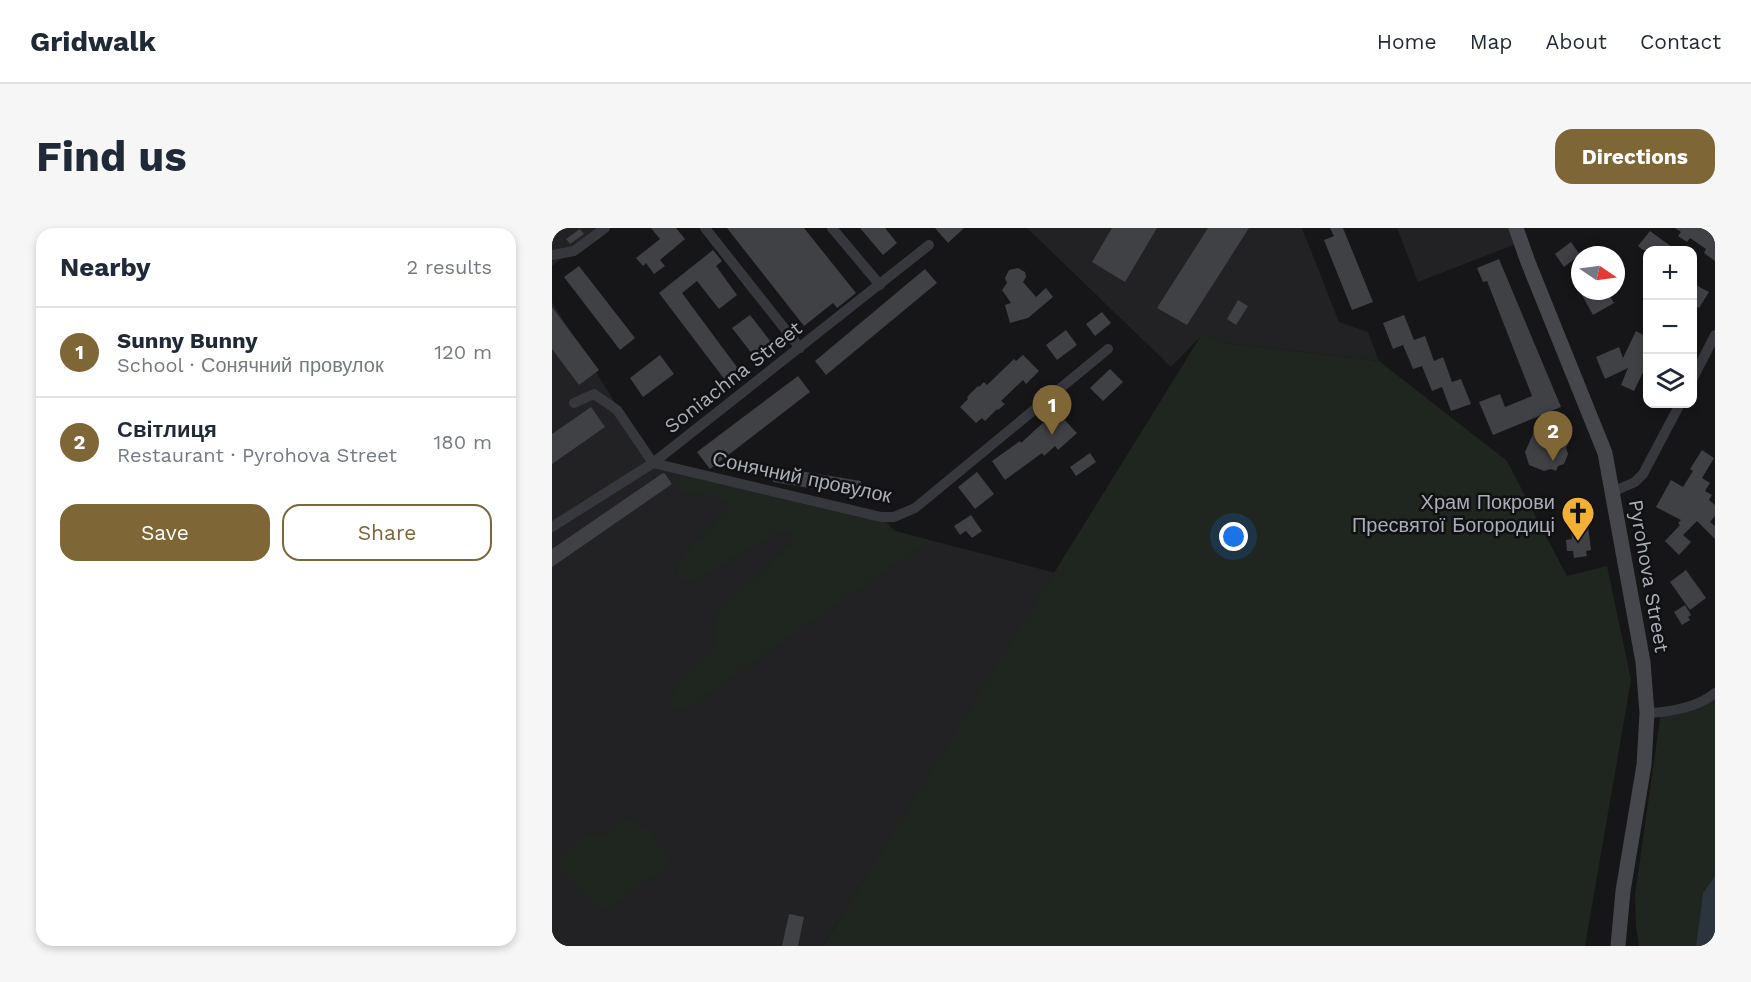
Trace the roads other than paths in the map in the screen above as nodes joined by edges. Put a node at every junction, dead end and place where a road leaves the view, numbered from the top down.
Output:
1 (605, 228) edge
2 (705, 228) edge
3 (832, 228) edge
4 (1516, 228) edge
5 (929, 245) dead end
6 (552, 255) edge
7 (880, 285) junction
8 (1715, 335) edge
9 (800, 348) junction
10 (1108, 349) dead end
11 (1697, 370) edge
12 (574, 403) dead end
13 (1678, 408) edge
14 (653, 463) junction
15 (1612, 492) junction
16 (552, 527) edge
17 (1715, 693) edge
18 (1647, 713) junction
19 (1618, 946) edge

1 - 6 street
2 - 9 street
3 - 7 street
4 - 15 street, Pyrohova Street
5 - 7 street, Soniachna Street
7 - 9 street, Soniachna Street
8 - 11 street
9 - 14 street, Soniachna Street
10 - 14 street, Сонячний провулок
12 - 14 street
13 - 15 street
14 - 16 street, Soniachna Street
15 - 18 street, Pyrohova Street
17 - 18 street
18 - 19 street, Pyrohova Street

